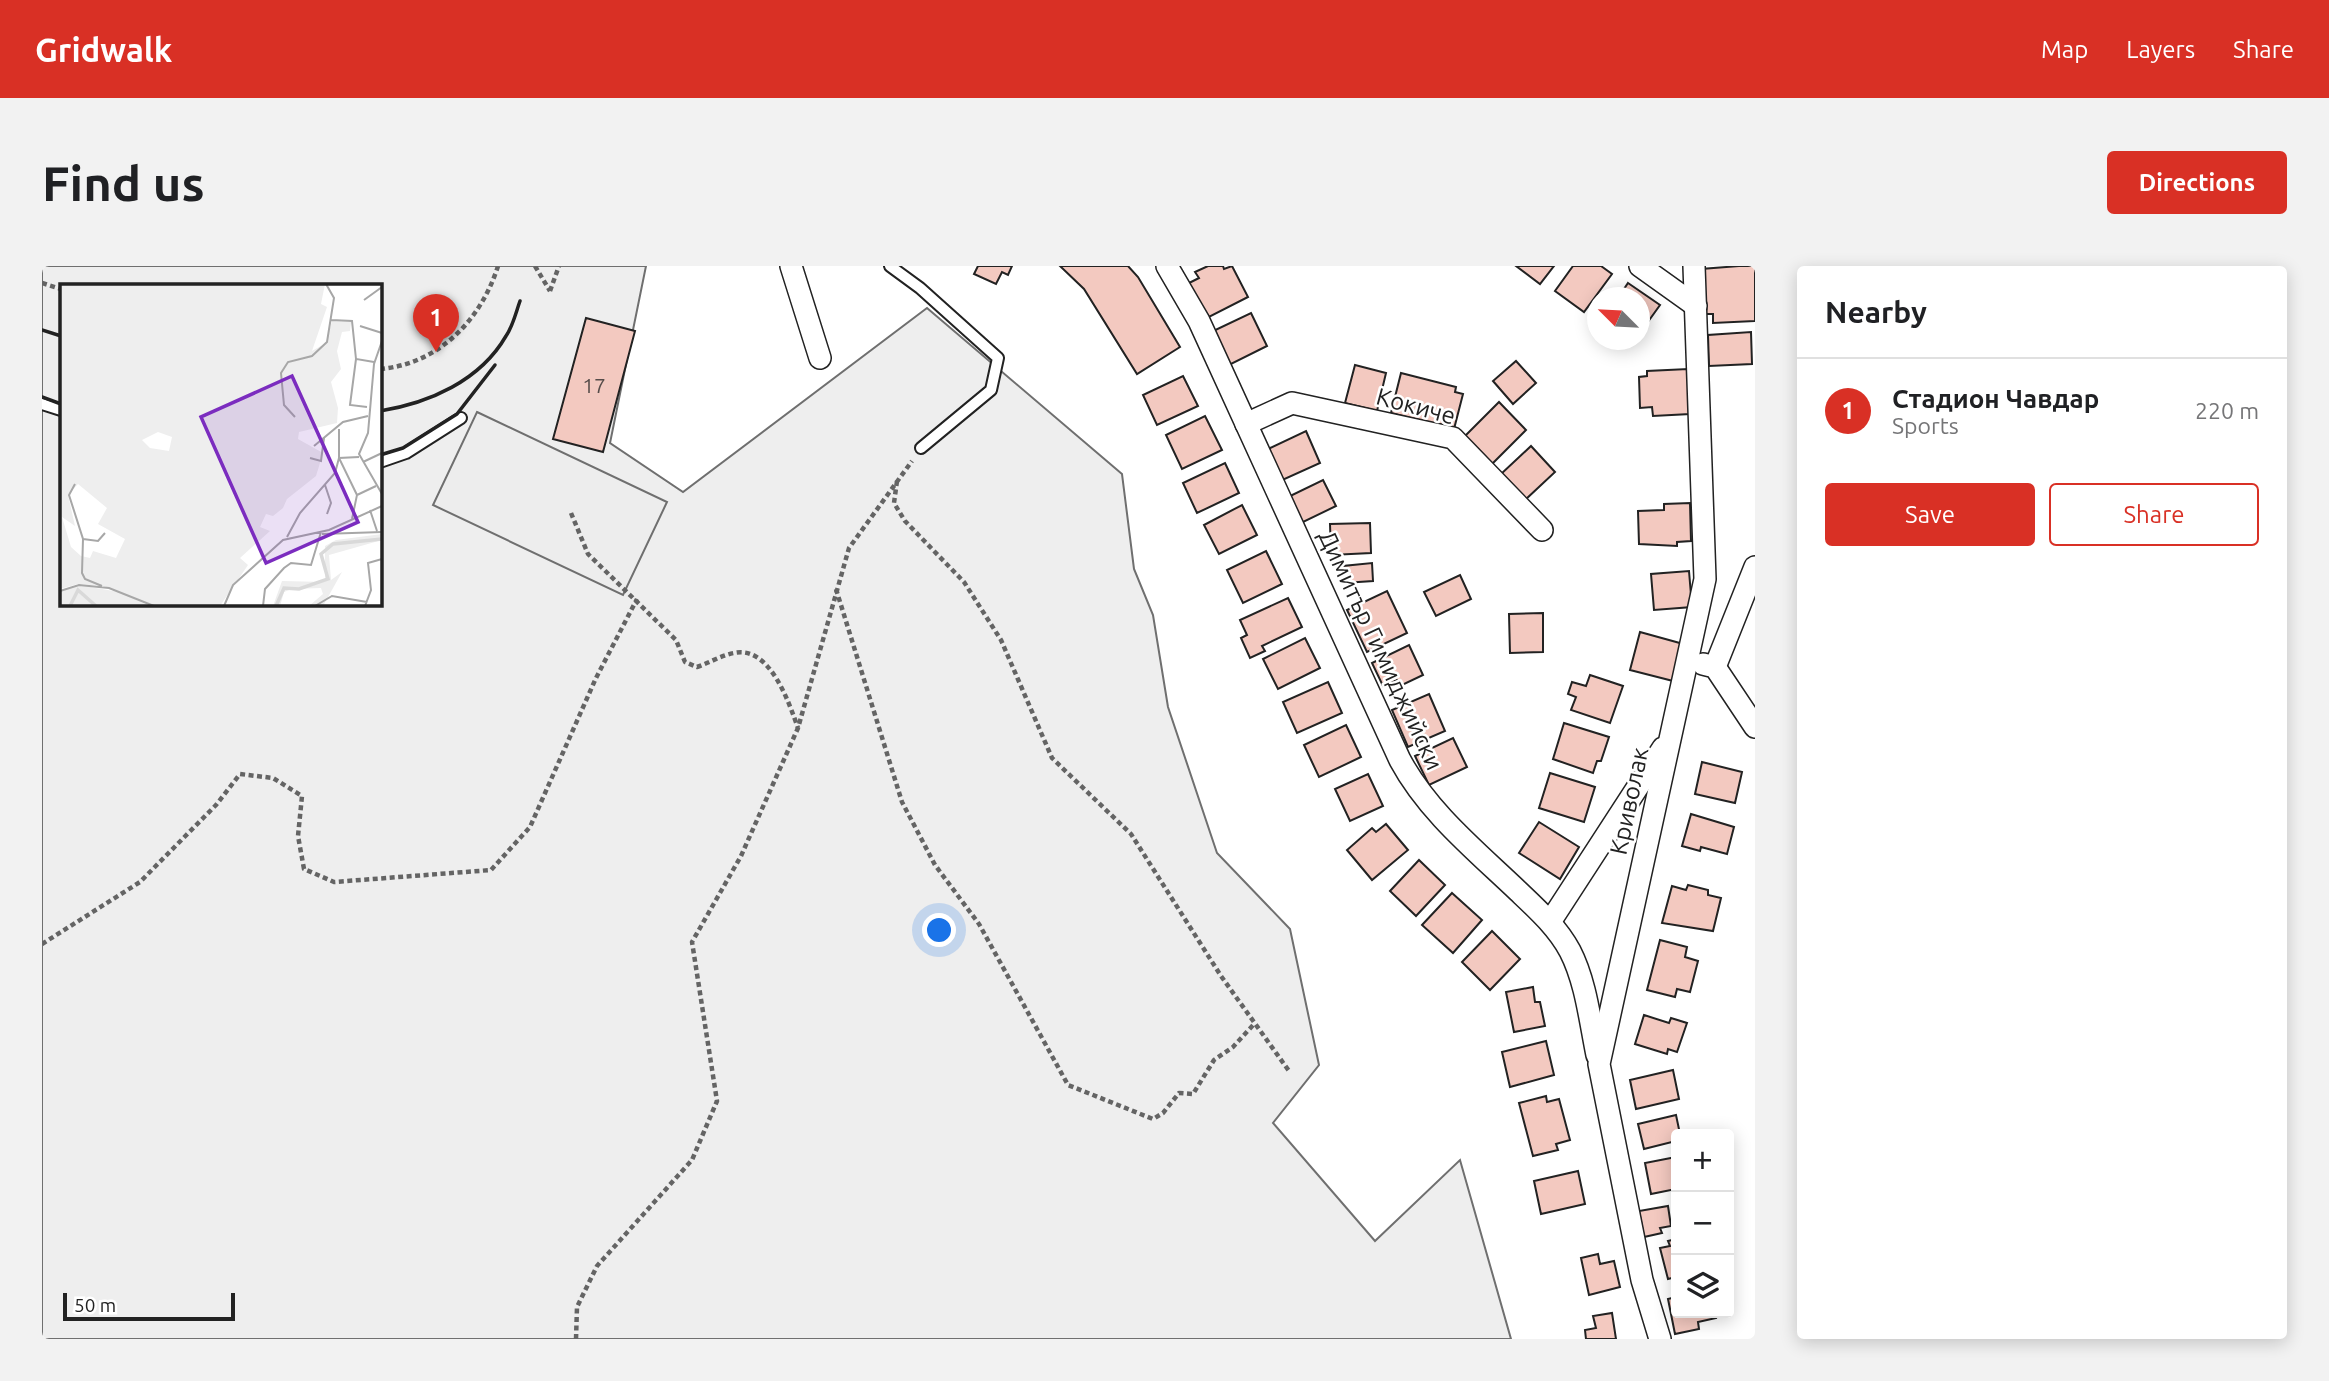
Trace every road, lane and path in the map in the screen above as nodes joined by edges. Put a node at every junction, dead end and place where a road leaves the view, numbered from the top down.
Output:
1 (498, 266) edge
2 (535, 266) edge
3 (559, 266) edge
4 (792, 266) edge
5 (890, 266) edge
6 (1167, 266) edge
7 (1640, 266) edge
8 (1694, 266) edge
9 (42, 283) edge
10 (60, 289) edge
11 (1696, 306) junction
12 (820, 358) dead end
13 (382, 368) edge
14 (42, 404) edge
15 (60, 410) edge
16 (461, 418) dead end
17 (1246, 424) junction
18 (920, 448) joint
19 (382, 460) edge
20 (897, 481) junction
21 (571, 513) dead end
22 (1542, 530) dead end
23 (1755, 567) edge
24 (836, 588) junction
25 (637, 599) junction
26 (1687, 660) junction
27 (1715, 667) junction
28 (1755, 727) edge
29 (798, 728) junction
30 (1670, 736) junction
31 (1550, 922) junction
32 (42, 944) edge
33 (1255, 1023) junction
34 (1599, 1064) junction
35 (1289, 1071) dead end
36 (576, 1339) edge
37 (1660, 1339) edge

1 - 13 path
2 - 3 path
4 - 12 street
5 - 18 lane
6 - 17 street, Димитър Гимиджийски
7 - 11 street
8 - 11 street, Криволак
9 - 10 path
11 - 26 street, Криволак
14 - 15 lane
16 - 19 lane
17 - 22 street, Кокиче
17 - 31 street, Димитър Гимиджийски
18 - 20 path
20 - 24 path
20 - 33 path
21 - 25 path
23 - 27 street
24 - 29 path
24 - 33 path
25 - 29 path
25 - 32 path
26 - 27 street
26 - 30 street, Криволак
27 - 28 street
29 - 36 path
30 - 31 street
30 - 34 street, Криволак
31 - 34 street, Димитър Гимиджийски
33 - 35 path
34 - 37 street, Криволак

